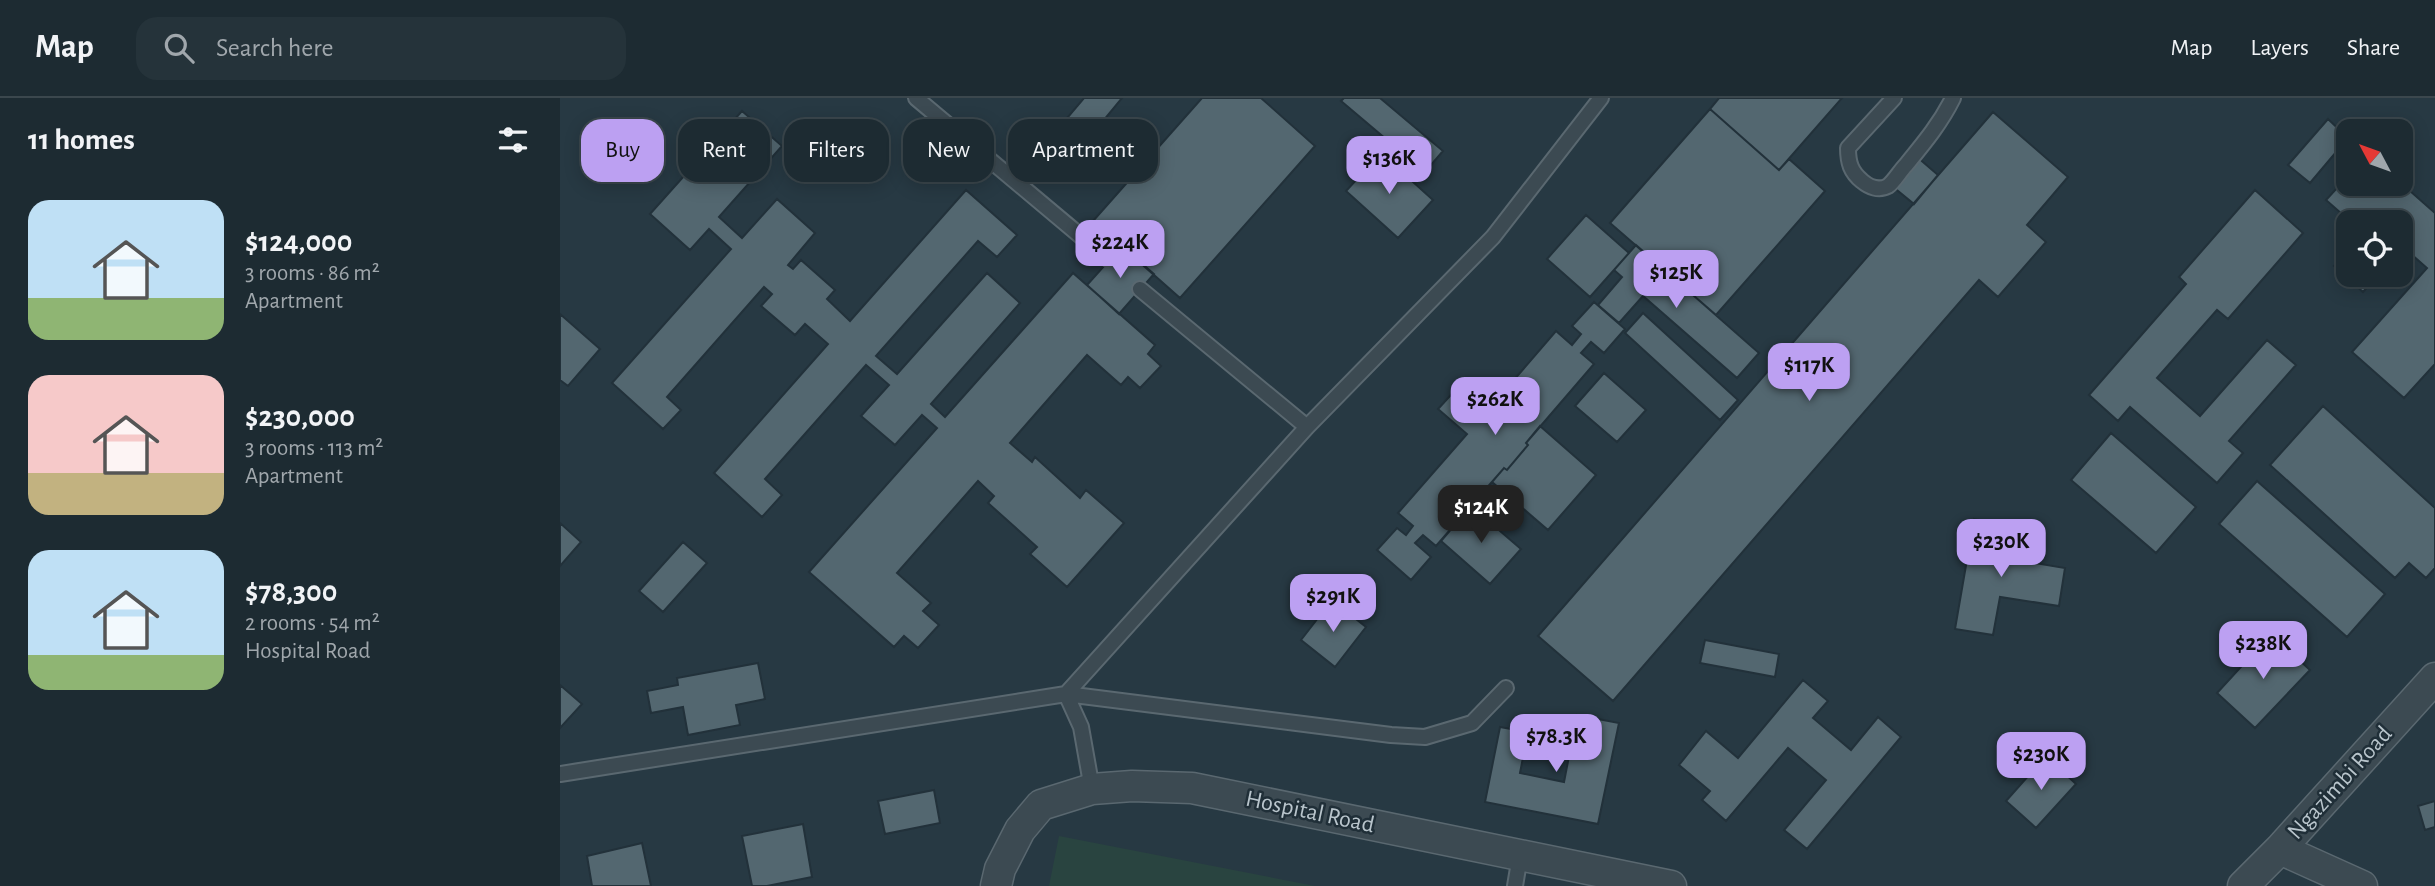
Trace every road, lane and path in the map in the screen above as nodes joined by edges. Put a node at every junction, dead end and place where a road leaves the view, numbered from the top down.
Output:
1 (916, 98) edge
2 (1601, 98) edge
3 (1894, 98) edge
4 (1953, 98) edge
5 (1108, 259) dead end
6 (1140, 289) dead end
7 (1307, 427) junction
8 (2435, 678) edge
9 (1506, 688) dead end
10 (1066, 694) junction
11 (560, 774) edge
12 (1091, 789) junction
13 (2280, 849) junction
14 (1520, 856) junction
15 (996, 886) edge
16 (1515, 886) edge
17 (1671, 886) edge
18 (2243, 886) edge
19 (2362, 886) edge

1 - 5 lane
2 - 7 lane
3 - 4 lane
6 - 7 lane
7 - 10 lane
8 - 13 street, Ngazimbi Road
9 - 10 lane
10 - 11 lane
10 - 12 lane
12 - 14 street, Hospital Road
12 - 15 street, Hospital Road
13 - 18 street, Ngazimbi Road
13 - 19 street
14 - 16 lane
14 - 17 street, Hospital Road

